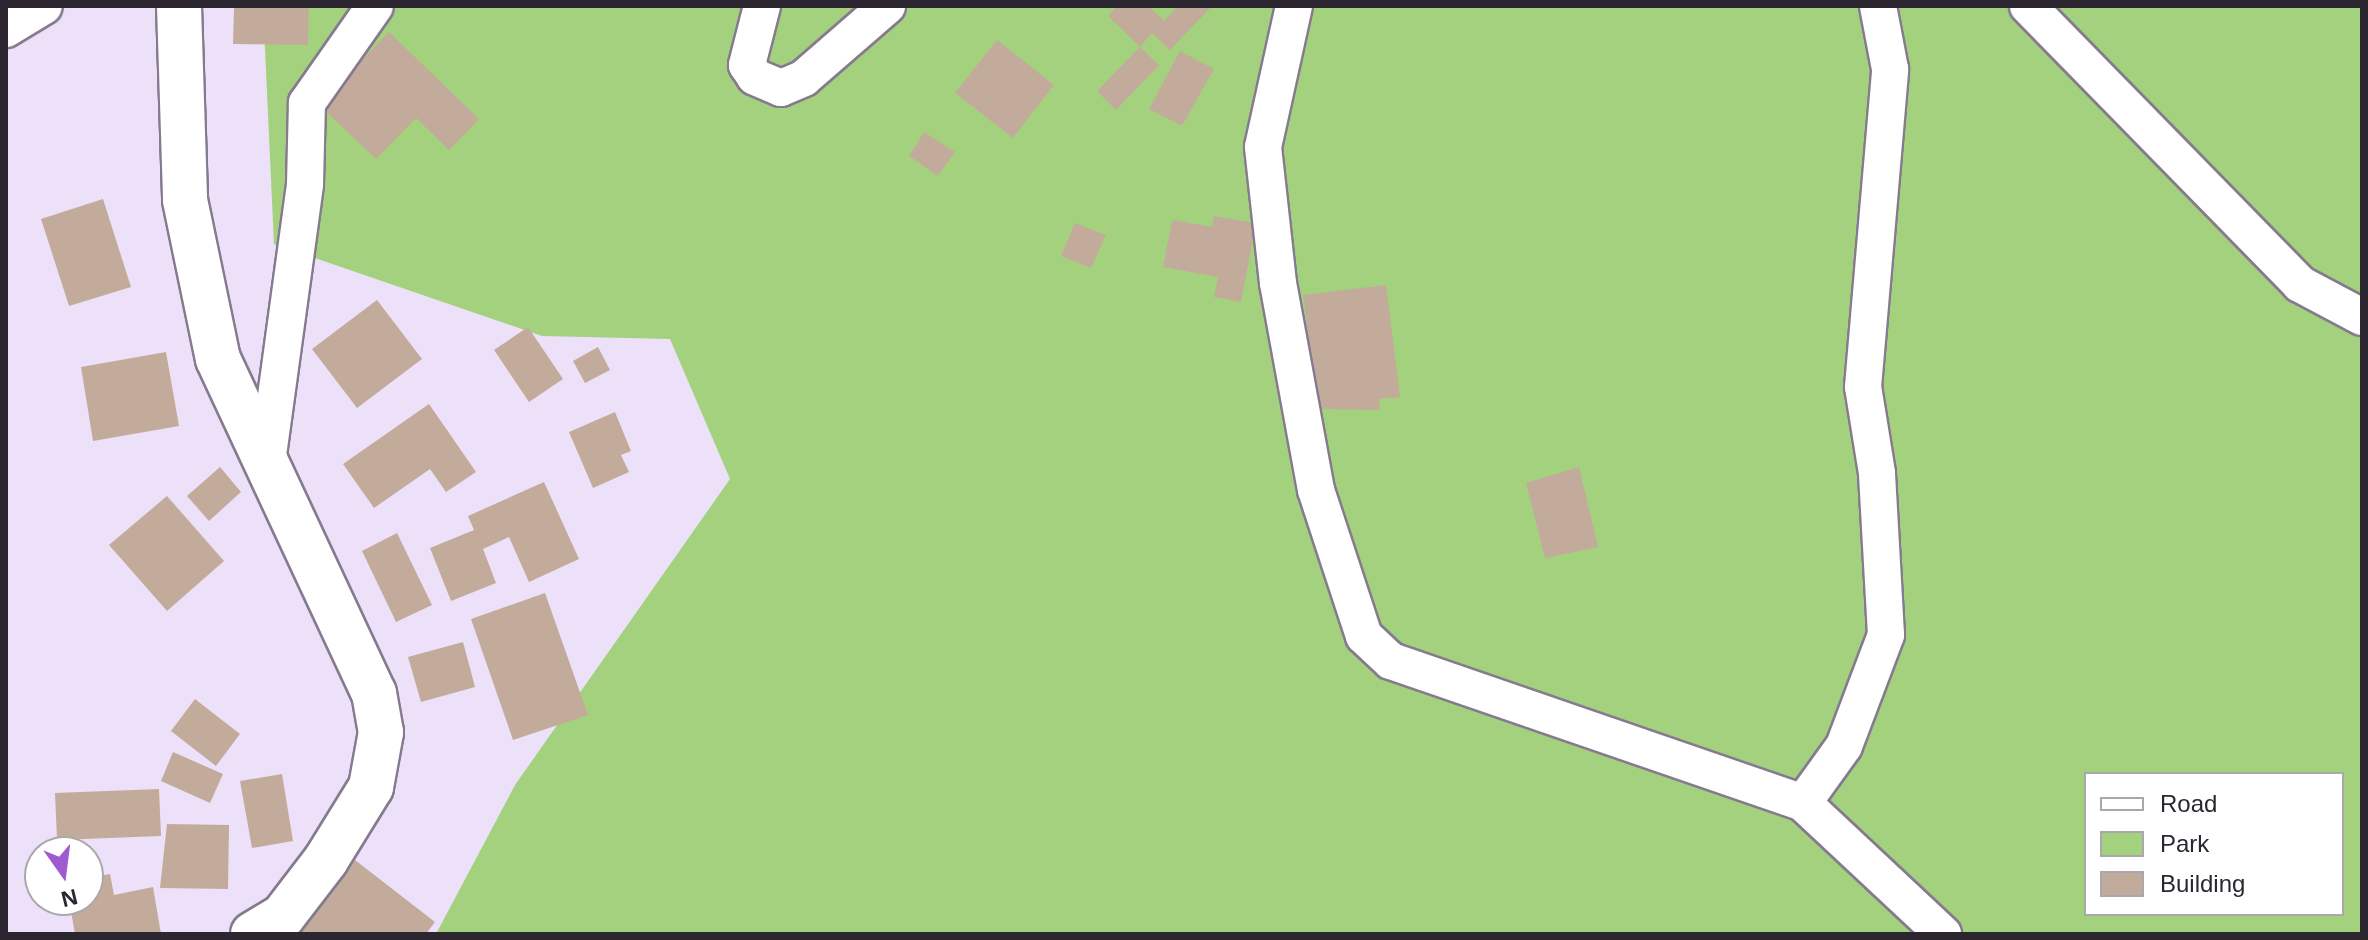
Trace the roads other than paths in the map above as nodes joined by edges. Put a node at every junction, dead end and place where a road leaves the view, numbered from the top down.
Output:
1 (44, 6) edge
2 (179, 6) edge
3 (375, 6) edge
4 (762, 6) edge
5 (887, 6) edge
6 (1294, 6) edge
7 (1878, 6) edge
8 (2028, 6) edge
9 (6, 29) edge
10 (2362, 317) edge
11 (268, 455) junction
12 (1803, 803) junction
13 (253, 934) edge
14 (1943, 934) edge

1 - 9 street
2 - 11 street
3 - 11 street
4 - 5 street
6 - 12 street
7 - 12 street
8 - 10 street
11 - 13 street
12 - 14 street

